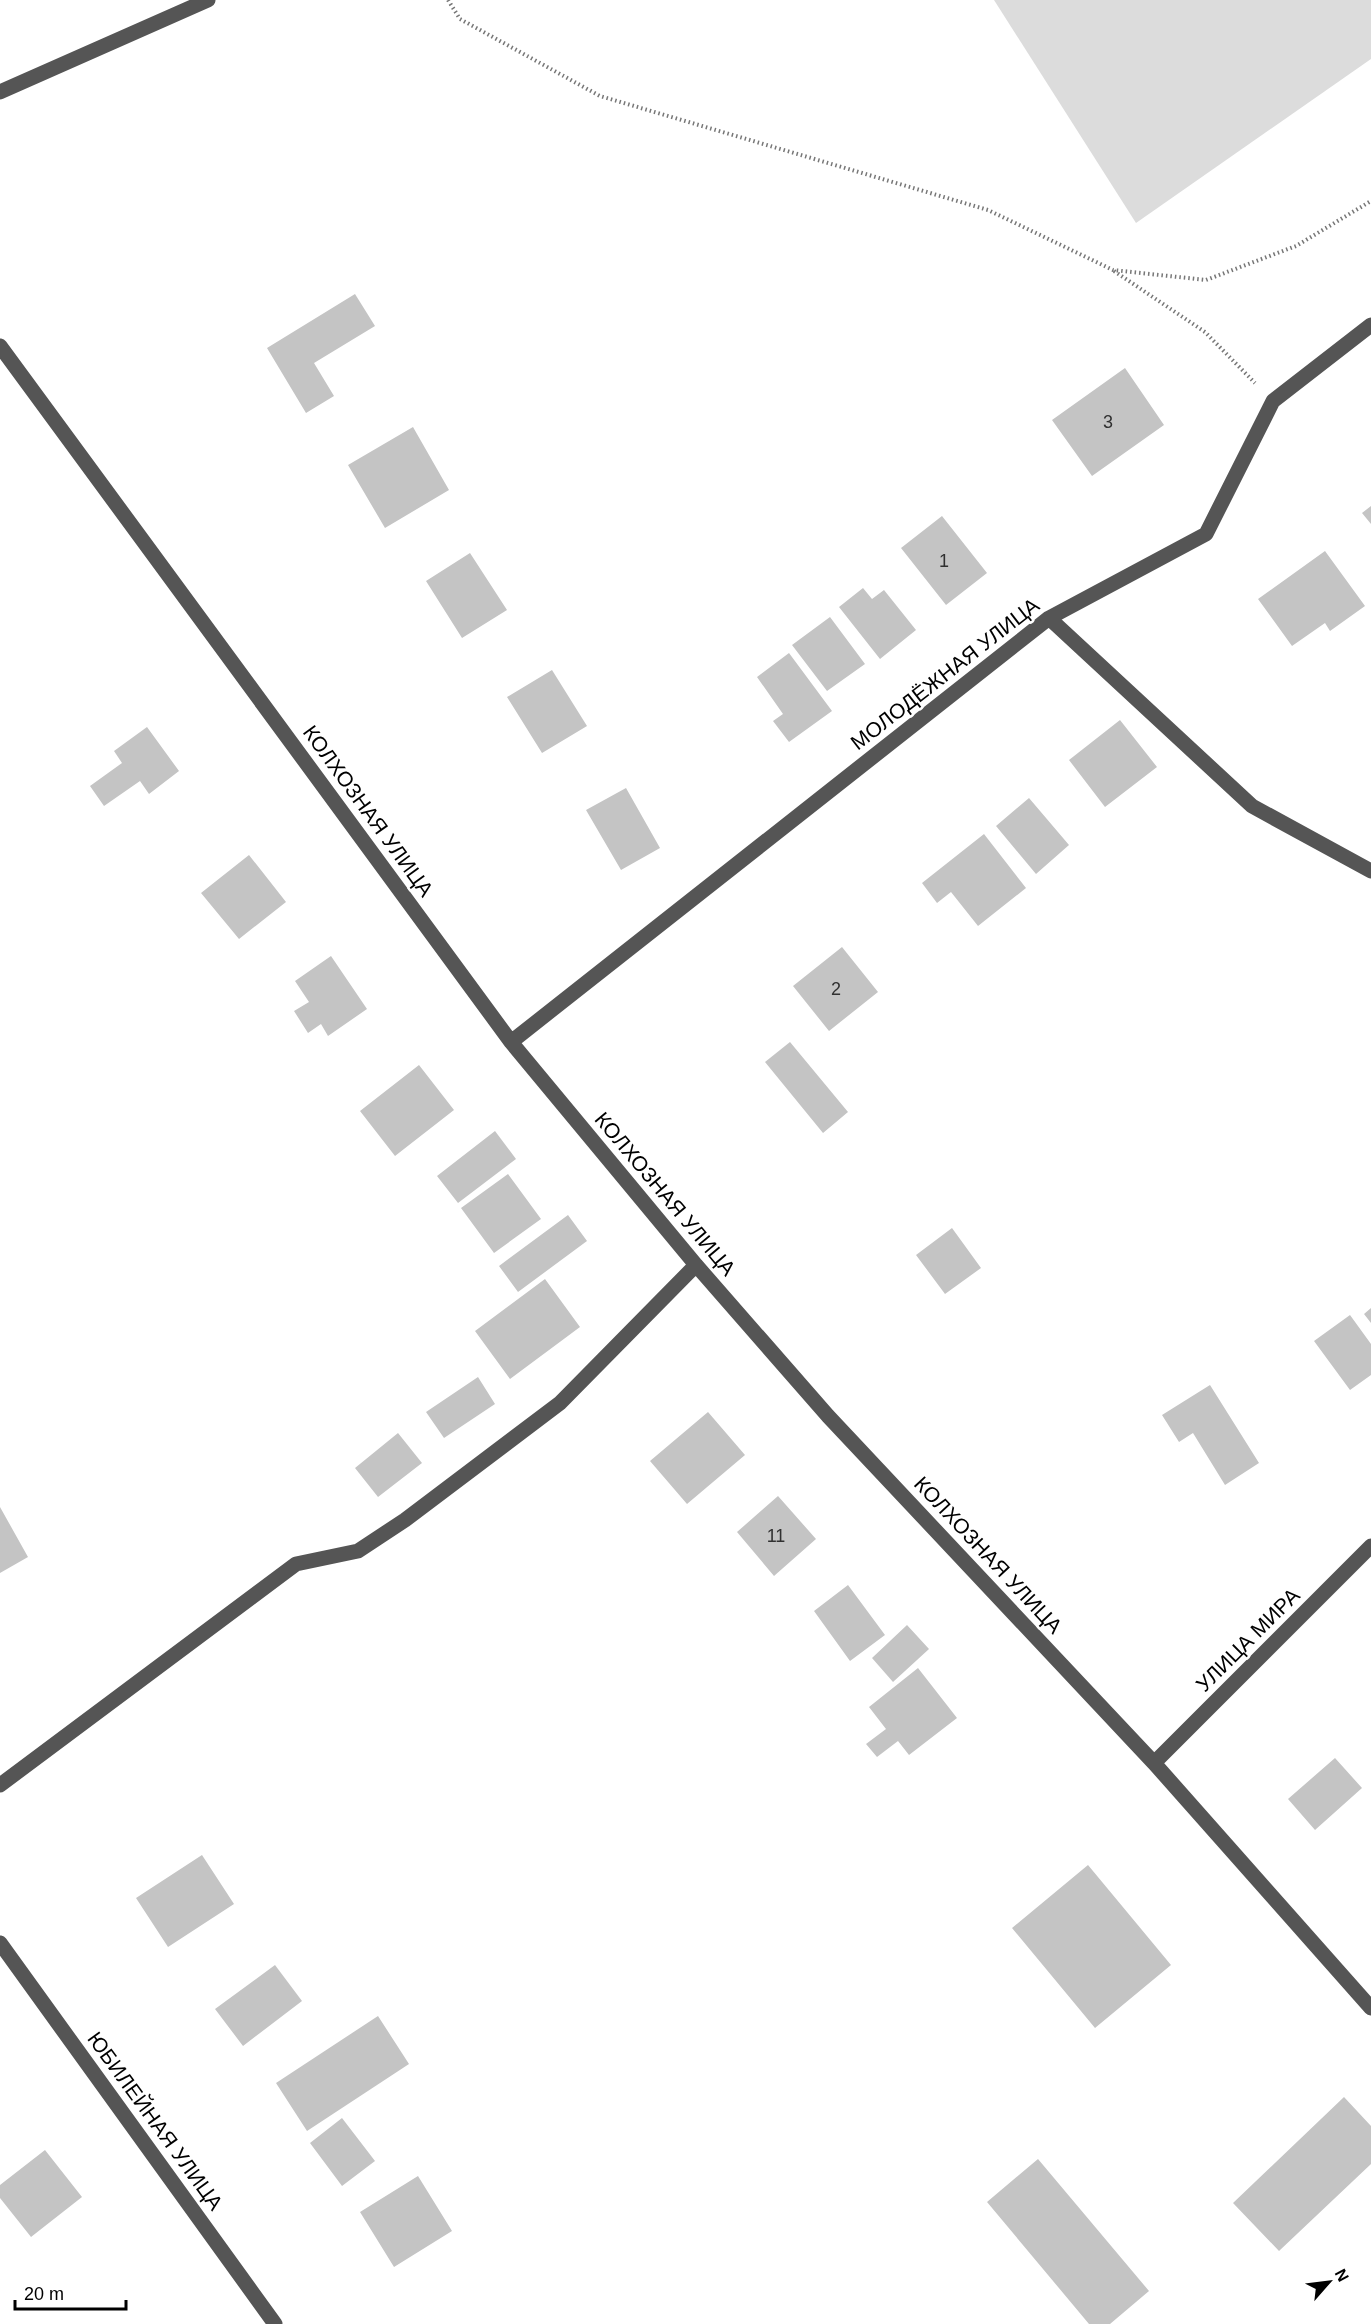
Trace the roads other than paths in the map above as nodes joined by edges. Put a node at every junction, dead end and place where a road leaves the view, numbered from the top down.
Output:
1 (208, 0) edge
2 (0, 92) edge
3 (1371, 325) edge
4 (0, 346) edge
5 (1049, 618) junction
6 (1371, 872) edge
7 (511, 1042) junction
8 (696, 1265) junction
9 (1371, 1546) edge
10 (1154, 1763) junction
11 (0, 1785) edge
12 (0, 1943) edge
13 (1371, 2008) edge
14 (275, 2324) edge

1 - 2 street
3 - 5 street, МОЛОДЁЖНАЯ УЛИЦА
4 - 7 street, КОЛХОЗНАЯ УЛИЦА
5 - 6 street
5 - 7 street, МОЛОДЁЖНАЯ УЛИЦА
7 - 8 street, КОЛХОЗНАЯ УЛИЦА
8 - 10 street, КОЛХОЗНАЯ УЛИЦА
8 - 11 street
9 - 10 street, УЛИЦА МИРА
10 - 13 street, КОЛХОЗНАЯ УЛИЦА
12 - 14 street, ЮБИЛЕЙНАЯ УЛИЦА

